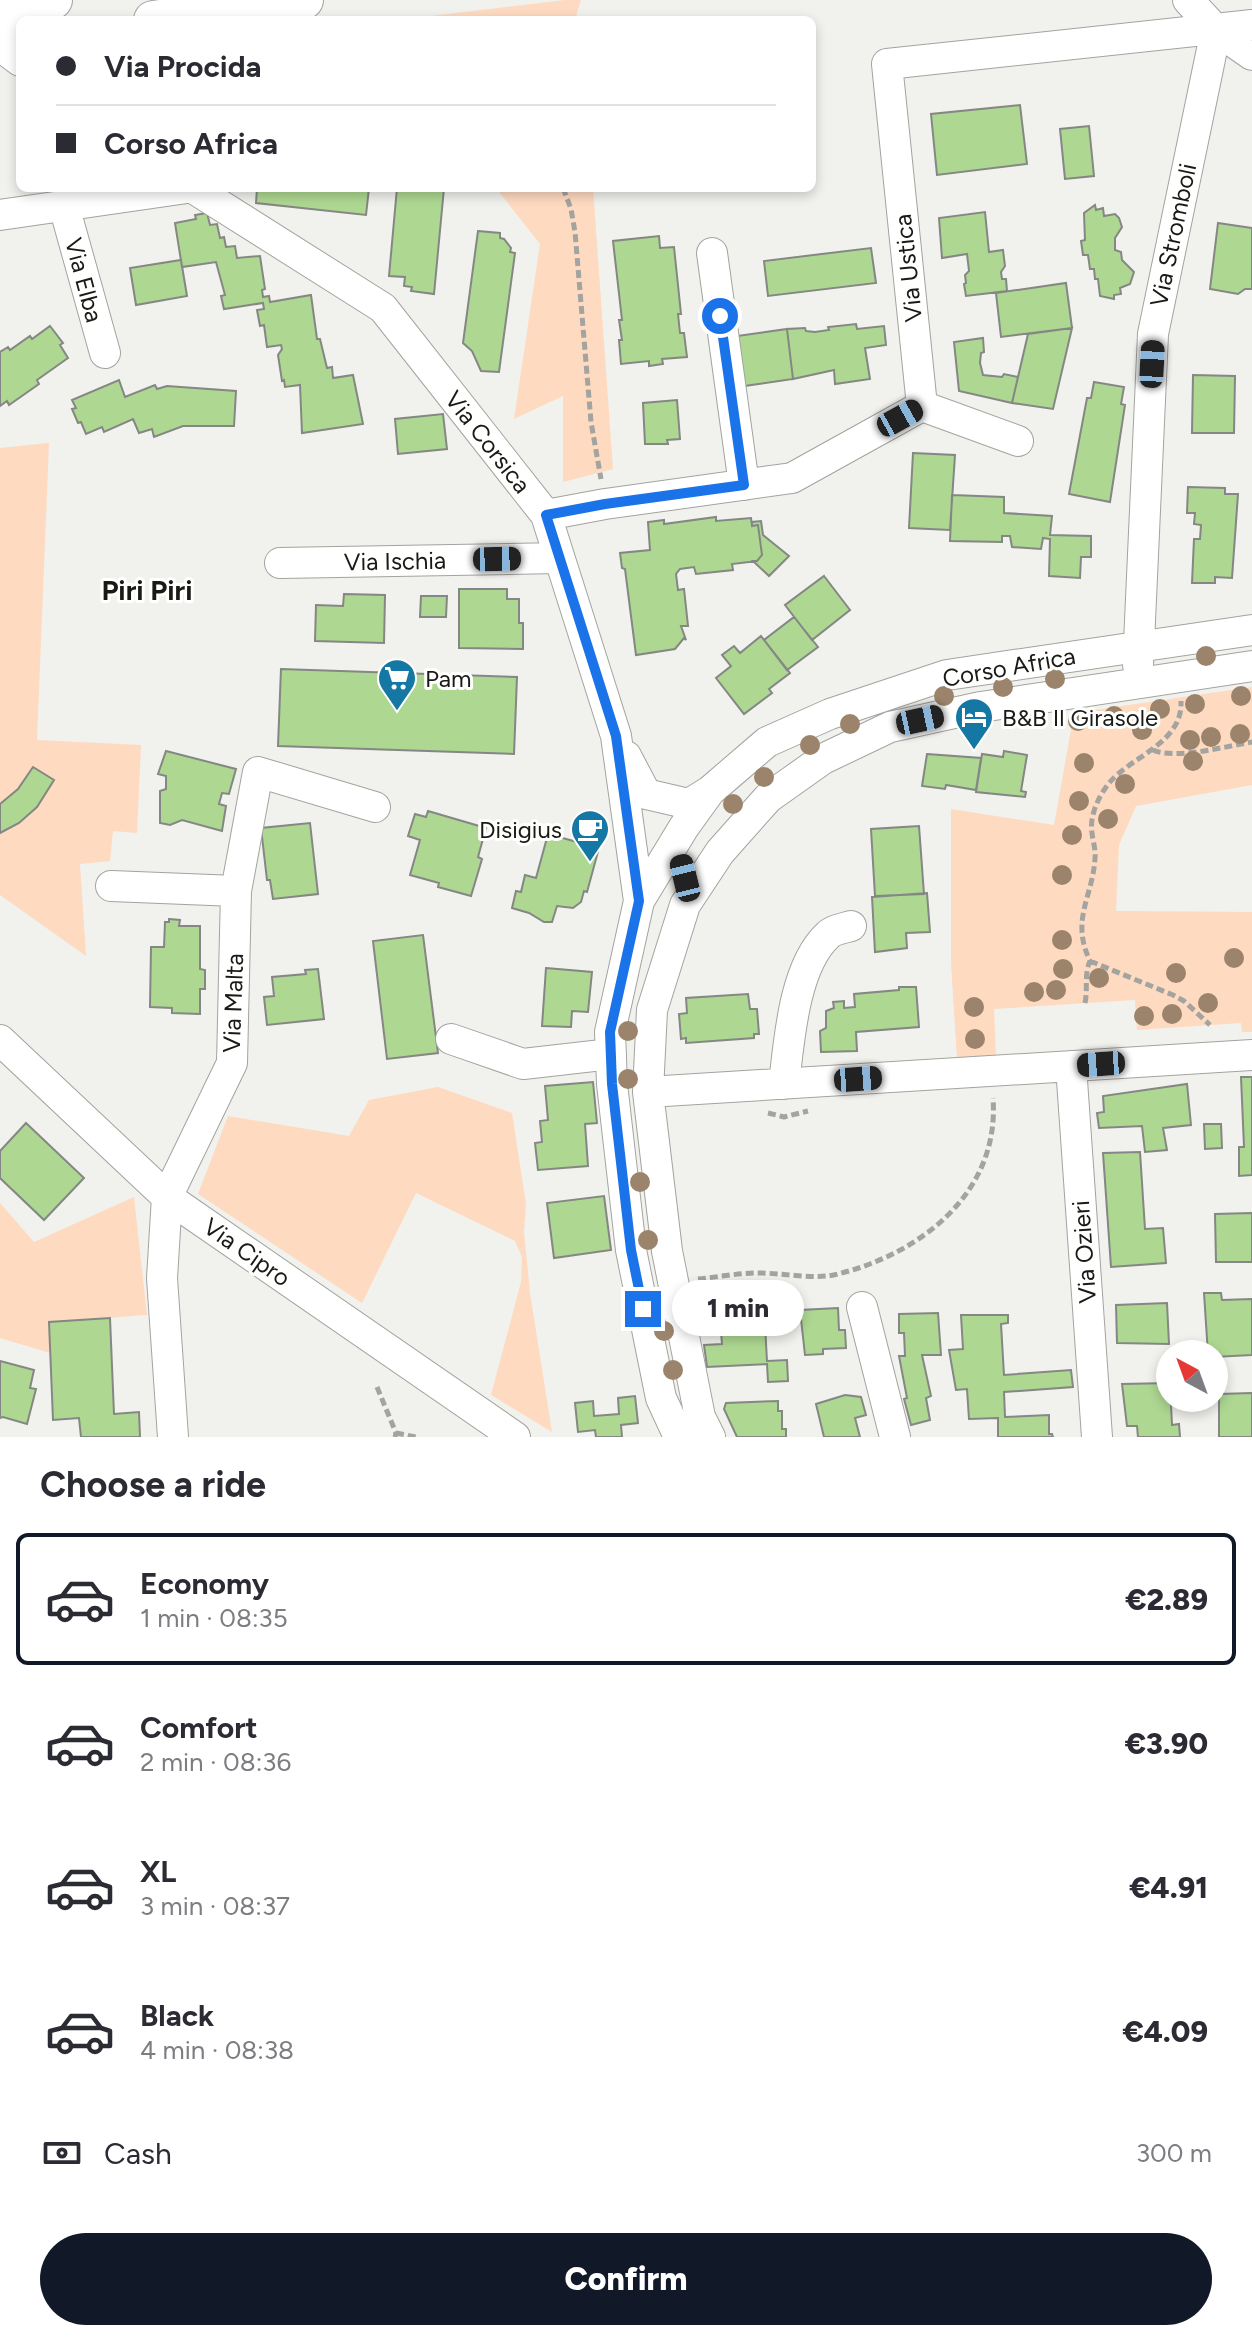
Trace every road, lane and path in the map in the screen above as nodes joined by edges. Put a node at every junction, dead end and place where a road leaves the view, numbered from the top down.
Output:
1 (53, 0) edge
2 (304, 0) edge
3 (1188, 0) edge
4 (0, 7) edge
5 (183, 16) edge
6 (1252, 25) edge
7 (1216, 30) junction
8 (0, 43) edge
9 (1252, 55) edge
10 (16, 57) edge
11 (162, 192) edge
12 (196, 192) edge
13 (565, 192) edge
14 (64, 206) junction
15 (0, 215) edge
16 (712, 253) dead end
17 (105, 353) dead end
18 (922, 406) junction
19 (1018, 441) dead end
20 (744, 485) junction
21 (605, 504) junction
22 (546, 515) junction
23 (559, 558) junction
24 (280, 563) dead end
25 (1252, 630) edge
26 (1137, 647) junction
27 (1252, 666) edge
28 (1177, 677) junction
29 (1138, 682) junction
30 (616, 736) junction
31 (1252, 742) edge
32 (1153, 750) junction
33 (710, 791) junction
34 (646, 794) junction
35 (375, 807) dead end
36 (676, 842) junction
37 (111, 886) dead end
38 (236, 891) junction
39 (689, 898) junction
40 (639, 901) junction
41 (851, 926) dead end
42 (1090, 961) junction
43 (1085, 1003) dead end
44 (1210, 1025) dead end
45 (451, 1039) dead end
46 (0, 1040) edge
47 (611, 1054) junction
48 (1252, 1055) edge
49 (1071, 1066) junction
50 (991, 1071) junction
51 (784, 1084) junction
52 (648, 1092) junction
53 (167, 1197) junction
54 (673, 1281) junction
55 (862, 1307) dead end
56 (377, 1387) dead end
57 (661, 1398) junction
58 (395, 1435) edge
59 (173, 1437) edge
60 (416, 1437) edge
61 (515, 1437) edge
62 (668, 1437) edge
63 (679, 1437) edge
64 (710, 1437) edge
65 (895, 1437) edge
66 (1097, 1437) edge

1 - 4 main road
2 - 5 main road
3 - 7 street
6 - 7 street
7 - 9 street
7 - 18 street, Via Ustica
7 - 26 street, Via Stromboli
8 - 10 street
11 - 14 street
12 - 22 street, Via Corsica
13 - 21 path
14 - 15 street
14 - 17 street, Via Elba
16 - 20 street
18 - 19 street
18 - 20 street
20 - 21 street
21 - 22 street
22 - 23 street, Via Corsica
23 - 24 street, Via Ischia
23 - 30 street, Via Corsica
25 - 26 street, Corso Africa
26 - 29 street, Via Stromboli
26 - 33 street, Corso Africa
27 - 28 street, Corso Africa
28 - 29 street, Corso Africa
28 - 32 path
29 - 39 street, Corso Africa
30 - 34 street
30 - 40 street, Via Corsica
31 - 32 path
32 - 42 path
33 - 34 street
33 - 36 street, Corso Africa
34 - 36 street
35 - 38 street, Via Malta
36 - 39 street
36 - 40 street, Corso Africa
37 - 38 street
38 - 53 street, Via Malta
39 - 52 street, Corso Africa
40 - 47 street, Corso Africa
41 - 51 street
42 - 43 path
42 - 44 path
45 - 47 street
46 - 53 street, Via Cipro
47 - 57 street, Corso Africa
48 - 49 street
49 - 50 street
49 - 66 street, Via Ozieri
50 - 51 street
50 - 54 path
51 - 52 street
52 - 54 street, Corso Africa
53 - 59 street
53 - 61 street, Via Cipro
54 - 64 street, Corso Africa
55 - 65 street
56 - 58 path
57 - 62 street
57 - 63 street, Corso Africa
58 - 60 path

